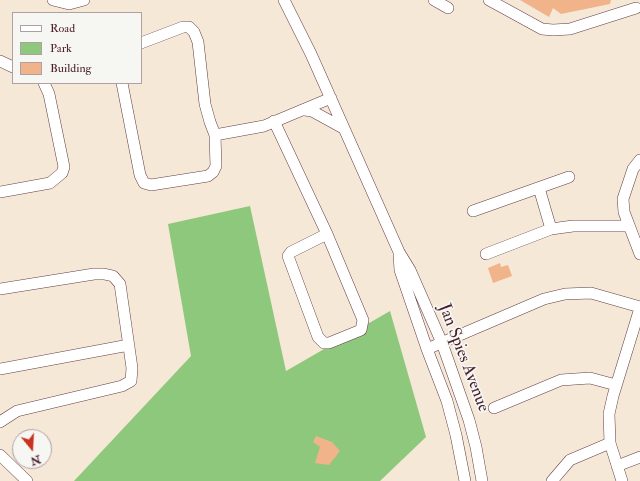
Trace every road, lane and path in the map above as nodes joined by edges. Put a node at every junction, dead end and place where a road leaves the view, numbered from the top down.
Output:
1 (53, 0) edge
2 (84, 0) edge
3 (284, 0) edge
4 (434, 0) edge
5 (489, 0) edge
6 (448, 8) dead end
7 (636, 8) dead end
8 (142, 43) edge
9 (0, 61) edge
10 (12, 67) edge
11 (45, 84) edge
12 (122, 84) edge
13 (331, 98) junction
14 (305, 110) junction
15 (274, 121) junction
16 (343, 128) junction
17 (215, 135) junction
18 (640, 160) edge
19 (569, 177) dead end
20 (539, 188) junction
21 (0, 192) edge
22 (473, 211) dead end
23 (629, 226) junction
24 (551, 229) junction
25 (327, 234) junction
26 (399, 252) junction
27 (486, 254) dead end
28 (640, 254) edge
29 (0, 289) edge
30 (640, 308) edge
31 (442, 343) junction
32 (128, 345) junction
33 (427, 349) junction
34 (0, 369) edge
35 (616, 385) junction
36 (494, 408) dead end
37 (0, 421) edge
38 (610, 443) junction
39 (0, 455) edge
40 (640, 457) edge
41 (617, 466) junction
42 (481, 478) edge
43 (27, 481) edge
44 (465, 481) edge
45 (552, 481) edge
46 (622, 481) edge

1 - 2 street
3 - 13 street, Jan Spies Avenue
4 - 6 street
5 - 7 street
8 - 17 street
9 - 10 street
11 - 21 street
12 - 17 street
13 - 14 street
13 - 16 street, Jan Spies Avenue
14 - 15 street
14 - 16 street
15 - 17 street
15 - 25 street
16 - 26 street, Jan Spies Avenue
18 - 23 street
19 - 20 street
20 - 22 street
20 - 24 street
23 - 24 street
23 - 28 street
24 - 27 street
25 - 25 street
26 - 31 street, Jan Spies Avenue
26 - 33 street, Jan Spies Avenue
29 - 32 street
30 - 31 street
30 - 35 street
31 - 33 street
31 - 42 street, Jan Spies Avenue
32 - 34 street
32 - 37 street
33 - 44 street, Jan Spies Avenue
35 - 36 street
35 - 38 street
38 - 41 street
38 - 45 street
39 - 43 street
40 - 41 street
41 - 46 street

